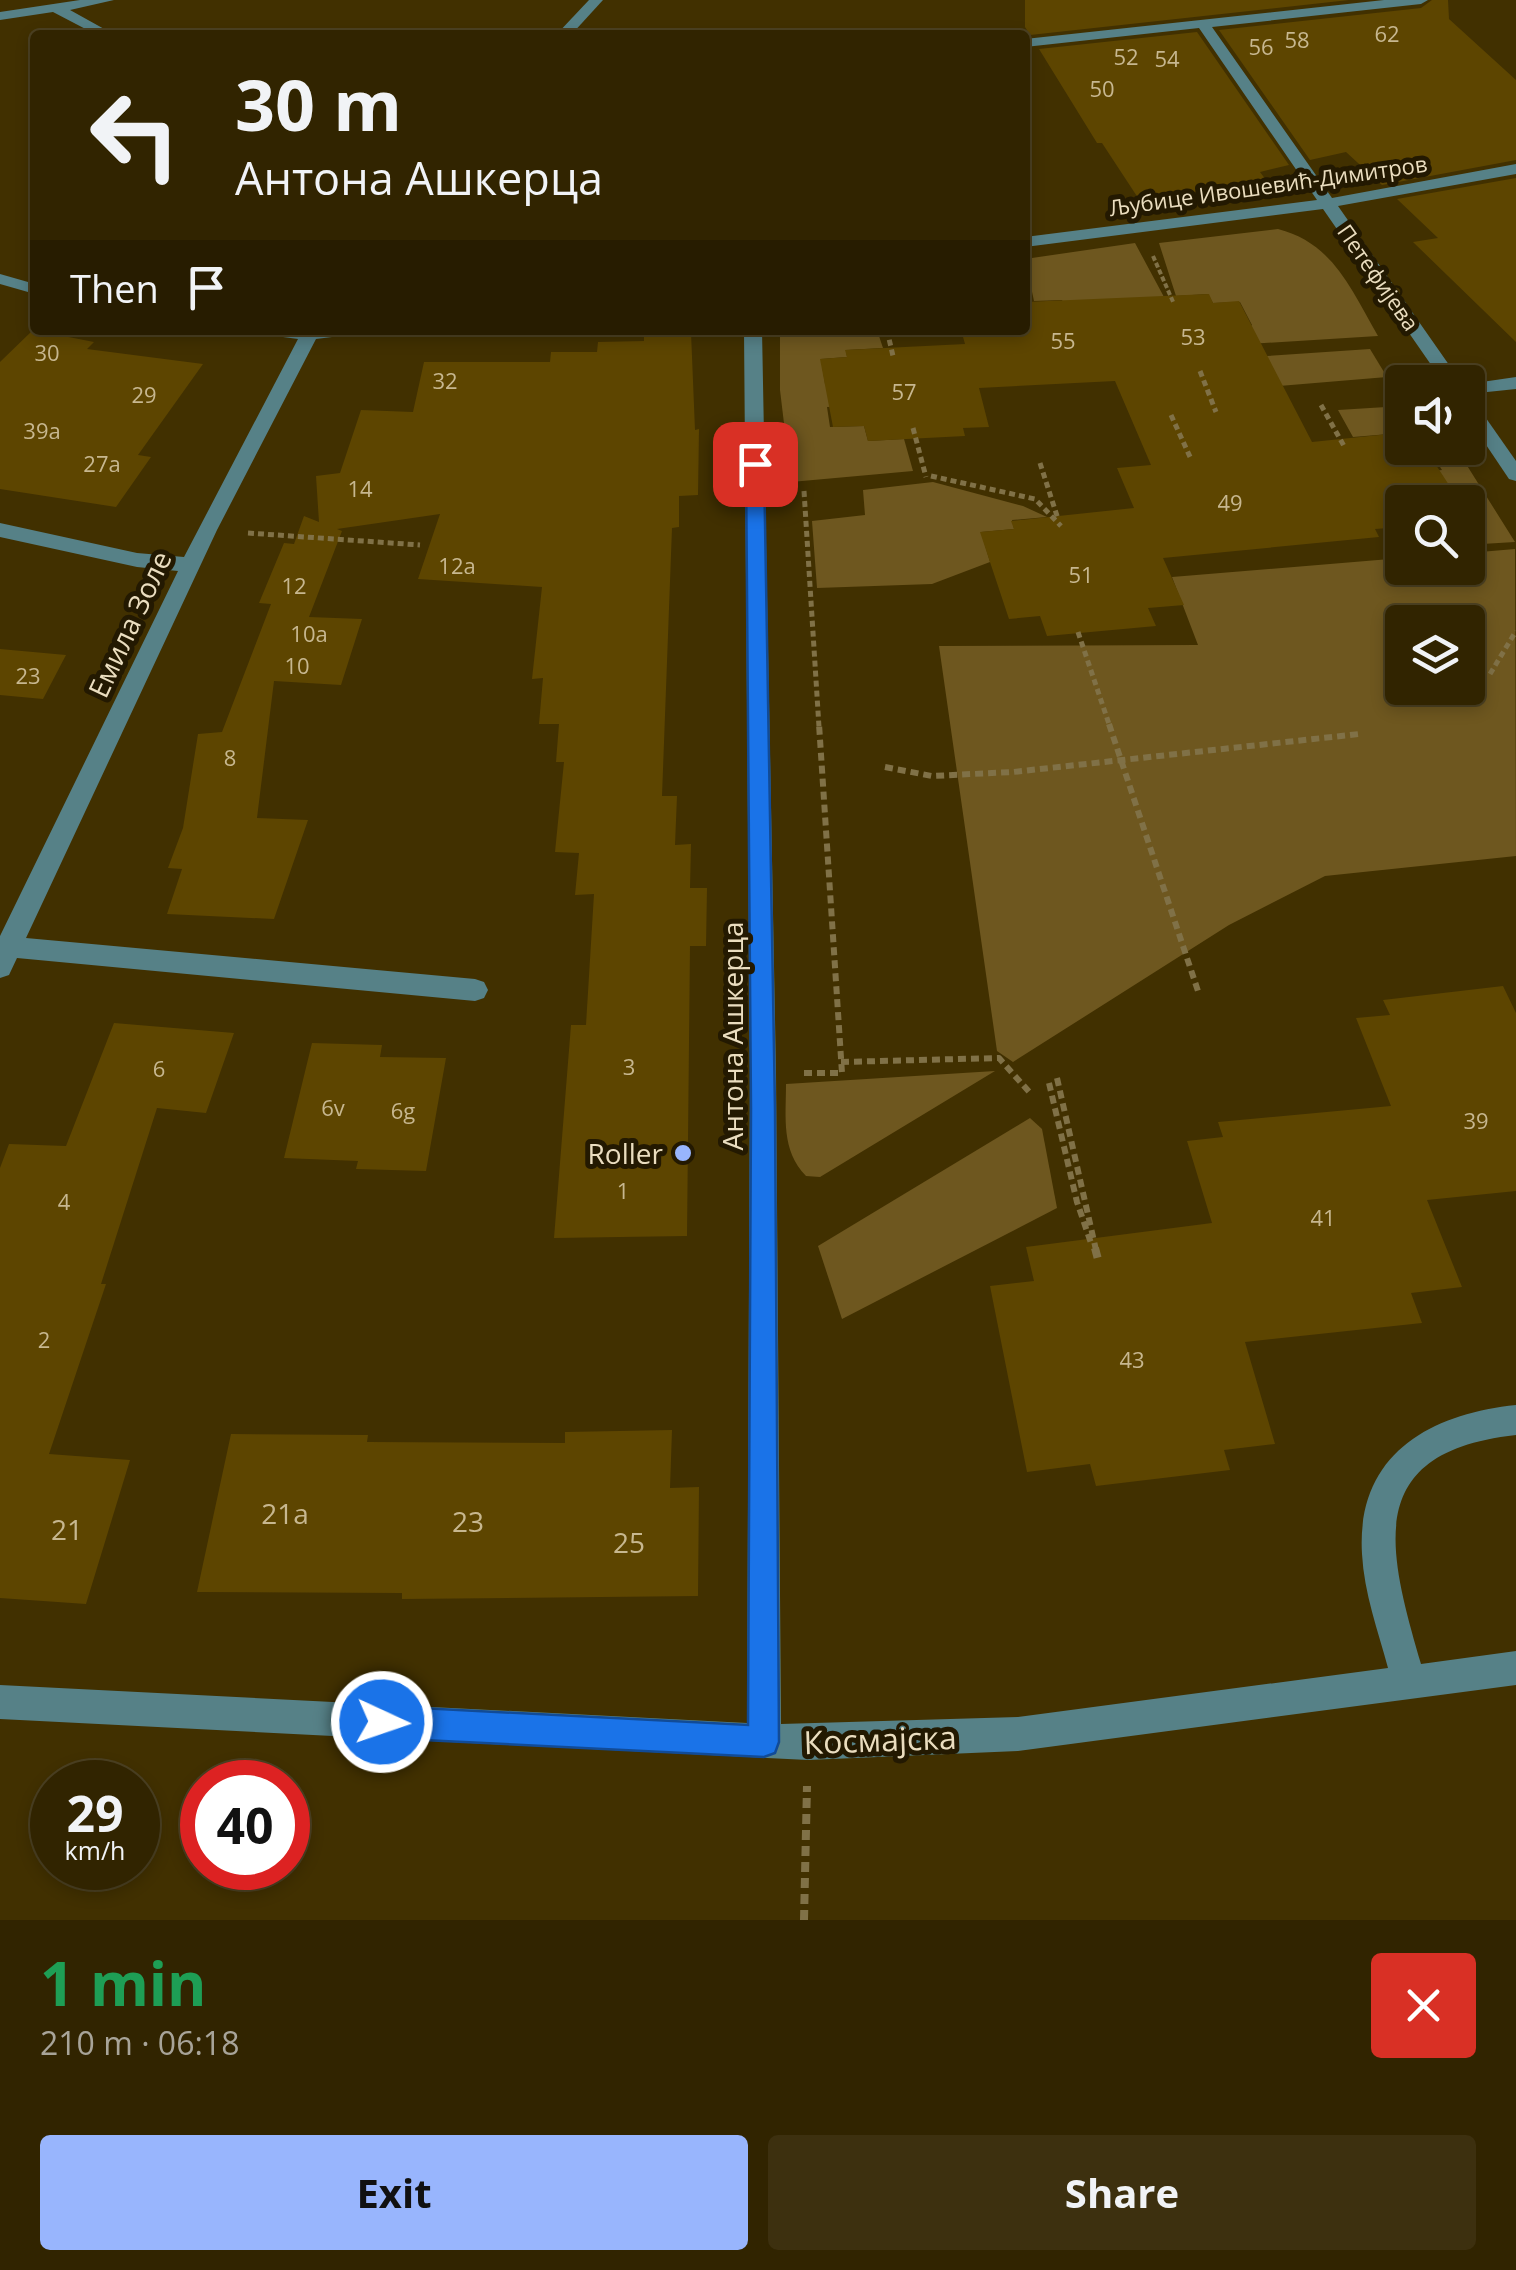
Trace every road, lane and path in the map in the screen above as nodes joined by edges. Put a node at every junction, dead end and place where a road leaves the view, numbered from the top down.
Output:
1 (107, 0) edge
2 (596, 0) edge
3 (1420, 0) edge
4 (56, 8) junction
5 (0, 16) edge
6 (1203, 24) junction
7 (98, 30) edge
8 (568, 30) edge
9 (1030, 42) edge
10 (1516, 169) edge
11 (1328, 203) junction
12 (1030, 241) edge
13 (0, 279) edge
14 (30, 288) edge
15 (1170, 294) dead end
16 (1174, 304) dead end
17 (309, 335) edge
18 (754, 335) edge
19 (888, 335) edge
20 (893, 356) dead end
21 (1440, 365) edge
22 (1200, 371) dead end
23 (1516, 383) edge
24 (1485, 387) edge
25 (1321, 404) dead end
26 (1216, 412) dead end
27 (1170, 415) dead end
28 (913, 428) dead end
29 (1485, 430) edge
30 (1344, 446) dead end
31 (1192, 459) dead end
32 (1040, 463) dead end
33 (1516, 475) edge
34 (804, 491) dead end
35 (0, 530) edge
36 (206, 530) junction
37 (420, 545) dead end
38 (190, 564) junction
39 (1516, 631) edge
40 (1078, 632) dead end
41 (1490, 674) dead end
42 (1359, 734) dead end
43 (1123, 763) junction
44 (885, 767) dead end
45 (3, 954) edge
46 (475, 990) dead end
47 (1199, 994) dead end
48 (842, 1062) junction
49 (763, 1072) junction
50 (1058, 1078) dead end
51 (1049, 1083) dead end
52 (1031, 1094) dead end
53 (1516, 1420) edge
54 (1516, 1668) edge
55 (1410, 1682) junction
56 (0, 1702) edge
57 (764, 1742) junction
58 (808, 1744) junction
59 (804, 1920) edge

1 - 4 street
2 - 8 street
3 - 6 street
4 - 5 street
4 - 7 street
6 - 9 street
6 - 11 street, Петефијева
10 - 11 street, Љубице Ивошевић-Димитров
11 - 12 street, Љубице Ивошевић-Димитров
11 - 21 street, Петефијева
13 - 14 street
15 - 16 path
17 - 36 street, Емила Золе
18 - 49 street, Антона Ашкерца
19 - 20 path
22 - 26 path
23 - 24 street
25 - 30 path
27 - 31 path
28 - 32 path
29 - 33 street
34 - 48 path
35 - 38 street
36 - 37 path
36 - 38 street, Емила Золе
38 - 45 street, Емила Золе
39 - 41 path
40 - 43 path
42 - 43 path
43 - 44 path
43 - 47 path
45 - 46 street, Емила Золе
48 - 49 path
48 - 52 path
49 - 57 street, Антона Ашкерца
50 - 51 path
53 - 55 street
54 - 55 street, Космајска
55 - 58 street, Космајска
56 - 57 street, Космајска
57 - 58 street, Космајска
58 - 59 path

